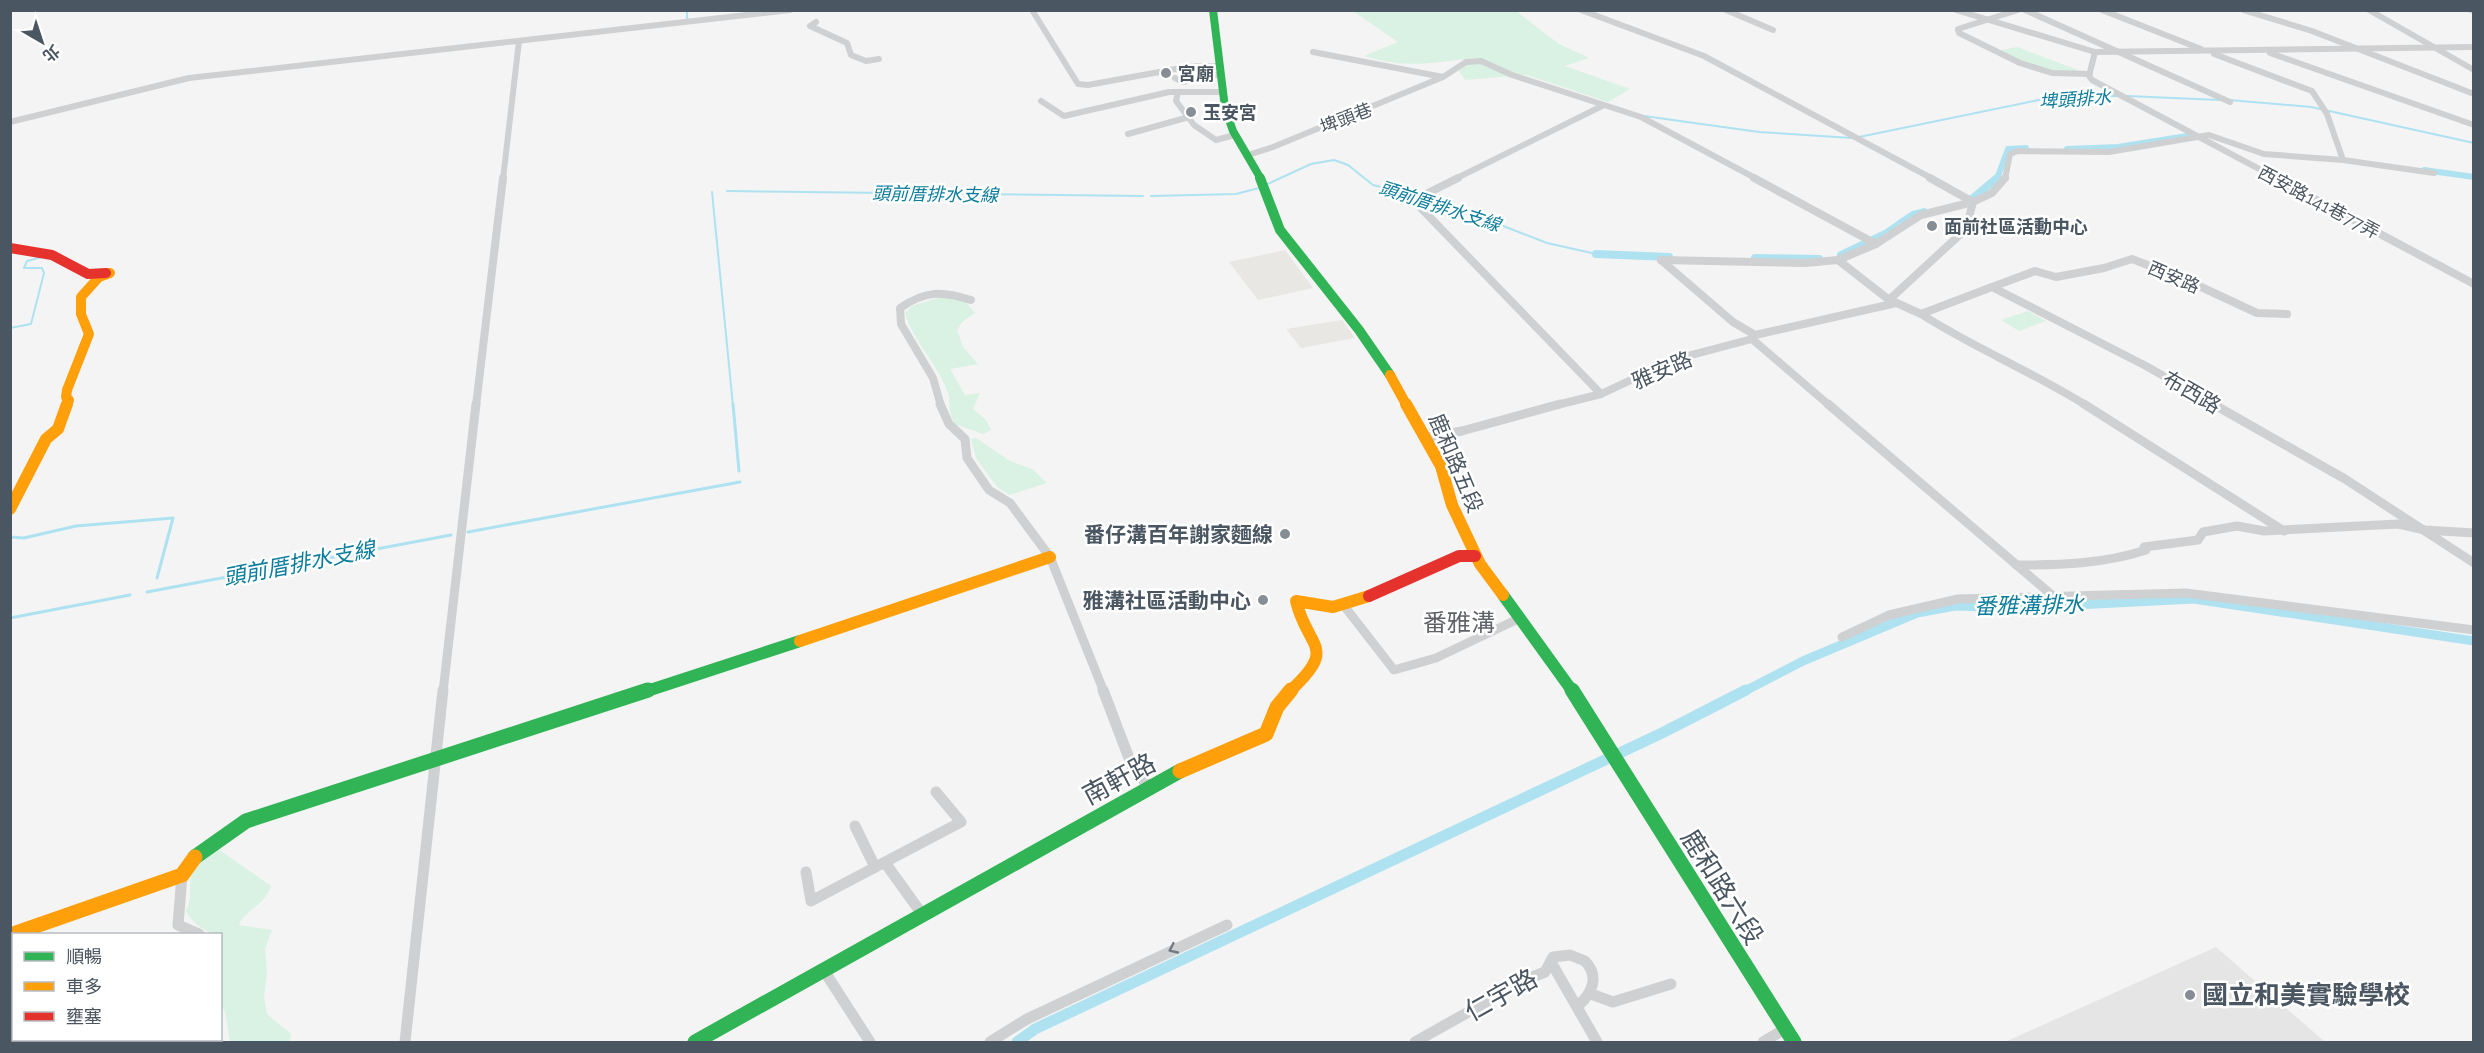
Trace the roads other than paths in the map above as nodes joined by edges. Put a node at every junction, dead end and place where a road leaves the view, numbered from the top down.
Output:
1 (790, 10) edge
2 (1032, 10) edge
3 (1213, 10) edge
4 (1581, 10) edge
5 (1726, 10) edge
6 (1956, 10) edge
7 (1964, 10) edge
8 (2018, 10) edge
9 (2025, 10) edge
10 (2102, 10) edge
11 (2243, 10) edge
12 (2369, 10) edge
13 (1989, 19) junction
14 (816, 22) dead end
15 (1773, 30) dead end
16 (519, 41) junction
17 (2437, 47) junction
18 (2474, 47) edge
19 (2358, 48) junction
20 (2207, 51) junction
21 (2264, 51) junction
22 (1313, 52) dead end
23 (2095, 52) junction
24 (2116, 53) junction
25 (879, 59) dead end
26 (1220, 70) junction
27 (2474, 70) edge
28 (2090, 74) junction
29 (1443, 77) junction
30 (1175, 78) dead end
31 (1178, 92) junction
32 (1222, 92) junction
33 (2474, 94) edge
34 (2228, 100) dead end
35 (1041, 101) dead end
36 (1602, 106) junction
37 (1189, 117) junction
38 (10, 122) edge
39 (2474, 125) edge
40 (1128, 134) dead end
41 (1235, 135) junction
42 (2197, 137) junction
43 (1248, 155) junction
44 (2343, 158) junction
45 (2434, 173) dead end
46 (1973, 202) junction
47 (1876, 244) junction
48 (10, 248) edge
49 (1838, 261) junction
50 (2474, 284) edge
51 (1992, 287) junction
52 (971, 300) dead end
53 (1893, 301) junction
54 (1921, 314) junction
55 (2287, 314) dead end
56 (1753, 337) junction
57 (1601, 394) junction
58 (1428, 437) junction
59 (10, 509) edge
60 (2425, 530) junction
61 (2284, 531) junction
62 (2474, 533) edge
63 (1475, 556) junction
64 (1050, 557) junction
65 (2474, 563) edge
66 (2016, 565) junction
67 (2053, 596) junction
68 (1345, 607) junction
69 (1520, 618) junction
70 (2474, 630) edge
71 (1842, 637) dead end
72 (1613, 756) joint
73 (437, 758) junction
74 (1149, 787) junction
75 (936, 792) dead end
76 (855, 826) dead end
77 (880, 866) junction
78 (806, 872) dead end
79 (182, 875) junction
80 (922, 914) junction
81 (1227, 925) dead end
82 (16, 933) edge
83 (197, 933) edge
84 (1551, 962) junction
85 (823, 969) junction
86 (1671, 984) dead end
87 (1591, 994) junction
88 (1578, 1006) junction
89 (1785, 1029) junction
90 (405, 1042) edge
91 (695, 1042) edge
92 (870, 1042) edge
93 (990, 1042) edge
94 (1415, 1042) edge
95 (1597, 1042) edge
96 (1763, 1042) edge
97 (1794, 1042) edge

1 - 16 street
2 - 26 street
3 - 26 street, 鹿和路五段
4 - 46 street
5 - 15 street
6 - 13 street
7 - 13 street
8 - 13 street
9 - 24 street
10 - 20 street
11 - 19 street
12 - 17 street
13 - 23 street
13 - 28 street
14 - 25 street
16 - 38 street
16 - 73 street
17 - 18 street
17 - 19 street
17 - 27 street
19 - 21 street
19 - 33 street
20 - 21 street
20 - 24 street
20 - 44 street
21 - 39 street
22 - 29 street
23 - 24 street
23 - 28 street
24 - 34 street
26 - 30 street
26 - 32 street, 鹿和路五段
28 - 42 street, 西安路141巷77弄
29 - 36 street, 埤頭巷
29 - 43 street, 埤頭巷
31 - 32 street
31 - 35 street
31 - 37 street
32 - 41 street, 鹿和路五段
36 - 47 street, 埤頭巷
36 - 57 street
37 - 40 street
37 - 41 street
41 - 43 street, 鹿和路五段
42 - 44 street
42 - 46 street
42 - 50 street, 西安路141巷77弄
43 - 58 street, 鹿和路五段
44 - 45 street
46 - 47 street
46 - 53 street
47 - 49 street
48 - 59 street
49 - 53 street
49 - 56 street
51 - 54 street
51 - 55 street, 西安路
51 - 60 street, 布西路
52 - 64 street
53 - 54 street
53 - 56 street, 雅安路
54 - 61 street
56 - 57 street, 雅安路
56 - 66 street
57 - 58 street, 雅安路
58 - 63 street, 鹿和路五段
60 - 61 street
60 - 62 street
60 - 65 street, 布西路
61 - 66 street
63 - 68 street, 南軒路
63 - 69 street, 鹿和路五段
64 - 73 street
64 - 74 street
66 - 67 street
67 - 70 street
67 - 71 street
68 - 69 street
68 - 74 street, 南軒路
69 - 72 street, 鹿和路五段
72 - 89 street, 鹿和路六段
73 - 79 street
73 - 90 street
74 - 80 street, 南軒路
75 - 77 street
76 - 77 street
77 - 78 street
77 - 80 street
79 - 82 street
79 - 83 street
80 - 85 street, 南軒路
81 -> 93 street
84 - 87 street
84 - 88 street
84 - 94 street, 仁宇路
85 - 91 street, 南軒路
85 - 92 street
86 - 87 street
87 - 88 street
88 - 95 street
89 - 96 street
89 - 97 street, 鹿和路六段

